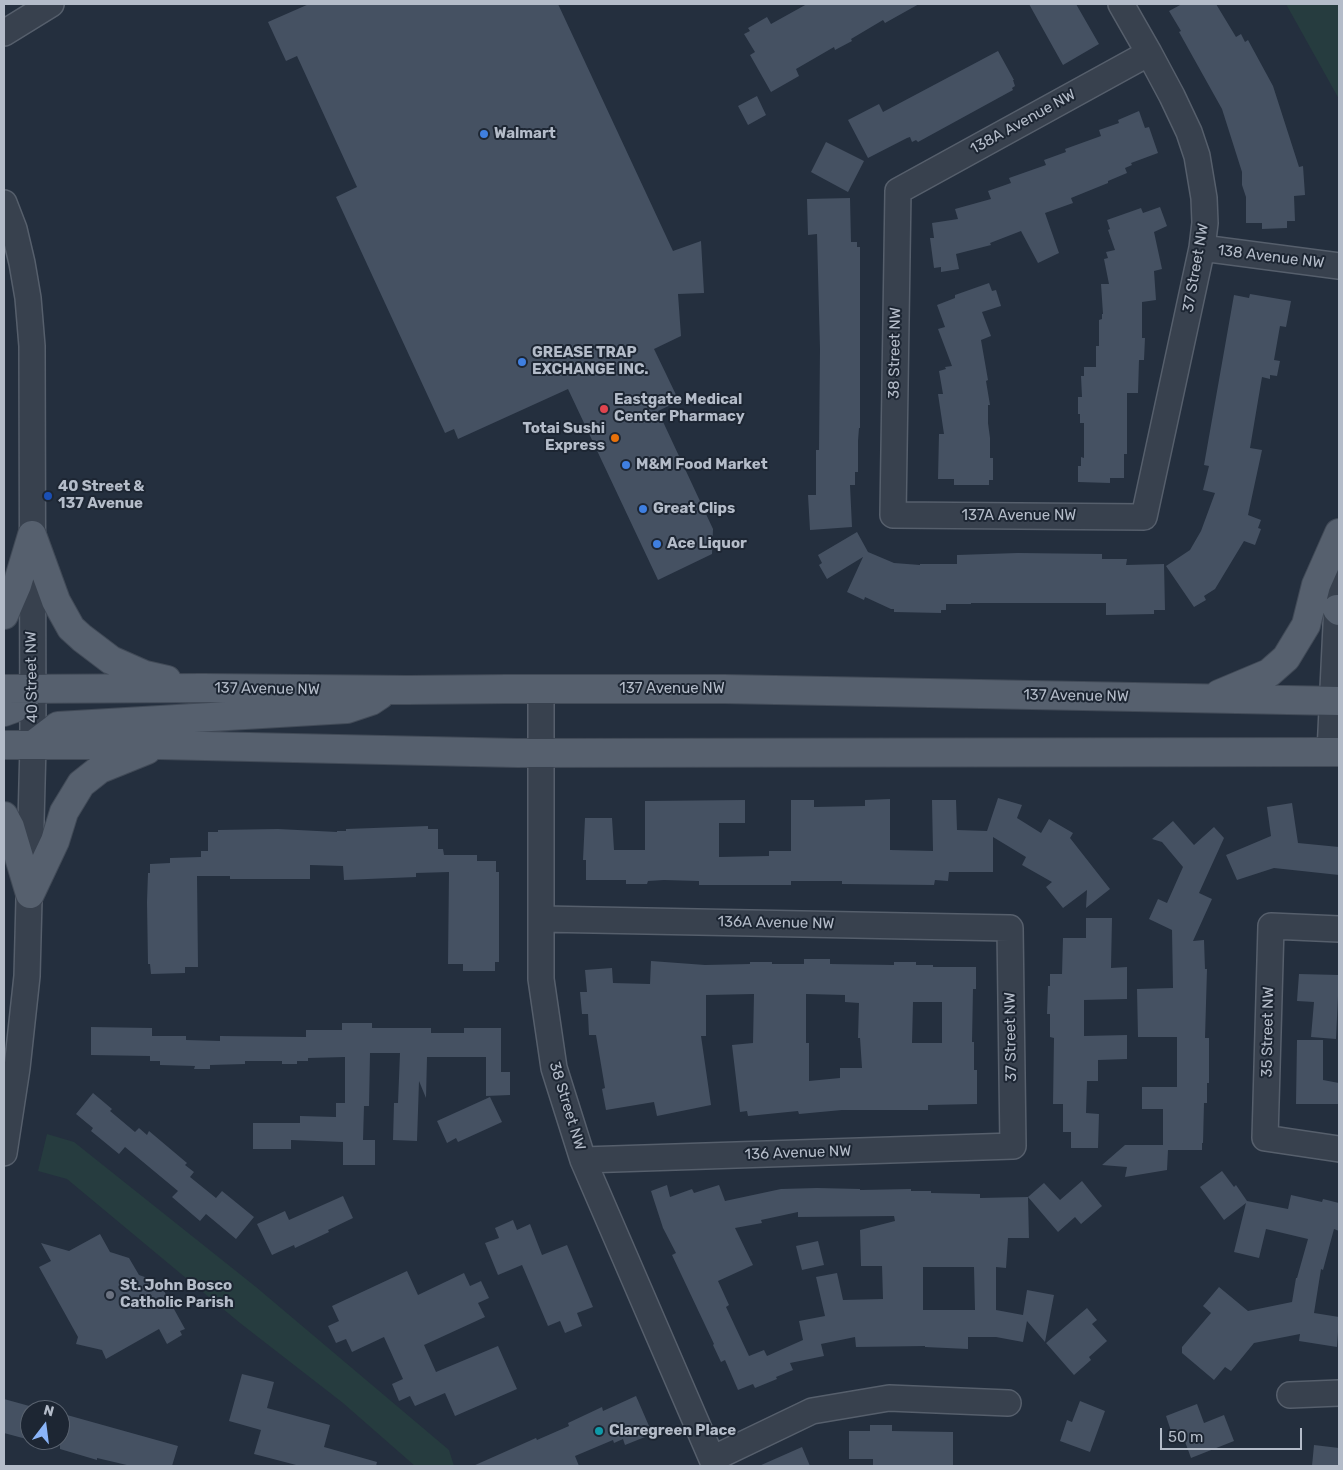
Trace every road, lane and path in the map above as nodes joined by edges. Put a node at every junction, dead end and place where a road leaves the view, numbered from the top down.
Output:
1 (51, 4) edge
2 (1121, 4) edge
3 (4, 33) edge
4 (1149, 54) junction
5 (898, 191) joint
6 (4, 203) edge
7 (1202, 248) junction
8 (1339, 266) edge
9 (893, 515) joint
10 (1144, 516) joint
11 (1339, 533) edge
12 (32, 535) junction
13 (1339, 562) edge
14 (1338, 610) edge
15 (4, 615) edge
16 (202, 688) junction
17 (4, 689) edge
18 (32, 689) junction
19 (541, 689) junction
20 (387, 690) junction
21 (1210, 698) junction
22 (1336, 701) edge
23 (4, 712) edge
24 (4, 745) edge
25 (33, 745) junction
26 (160, 745) junction
27 (542, 752) junction
28 (1335, 752) edge
29 (4, 816) edge
30 (30, 894) junction
31 (542, 919) junction
32 (1010, 928) joint
33 (1339, 929) edge
34 (1013, 1146) joint
35 (1339, 1150) edge
36 (4, 1153) edge
37 (583, 1160) junction
38 (1339, 1393) edge
39 (1290, 1395) dead end
40 (1008, 1403) dead end
41 (713, 1463) edge

1 - 3 street
2 - 4 street, 37 Street NW
4 - 5 street, 138A Avenue NW
4 - 7 street, 37 Street NW
5 - 9 street, 38 Street NW
6 - 12 street, 40 Street NW
7 - 8 street, 138 Avenue NW
7 - 10 street, 37 Street NW
9 - 10 street, 137A Avenue NW
11 - 21 main road
12 - 15 main road
12 - 16 main road
12 - 18 street, 40 Street NW
13 - 14 street
14 - 22 street
16 - 18 main road, 137 Avenue NW
16 - 20 main road, 137 Avenue NW
17 - 18 main road, 137 Avenue NW
18 - 23 main road
18 - 25 street, 40 Street NW
19 - 20 main road, 137 Avenue NW
19 - 21 main road, 137 Avenue NW
19 - 27 street, 38 Street NW
20 - 25 main road
21 - 22 main road, 137 Avenue NW
22 - 28 street
24 - 25 main road
25 - 26 main road
25 - 30 street, 40 Street NW
26 - 27 main road
26 - 30 main road
27 - 28 main road
27 - 31 street, 38 Street NW
29 - 30 main road
30 - 36 street, 40 Street NW
31 - 32 street, 136A Avenue NW
31 - 37 street, 38 Street NW
32 - 34 street, 37 Street NW
33 - 35 street, 35 Street NW
34 - 37 street, 136 Avenue NW
37 - 41 street, 38 Street NW
38 - 39 street
40 - 41 street

